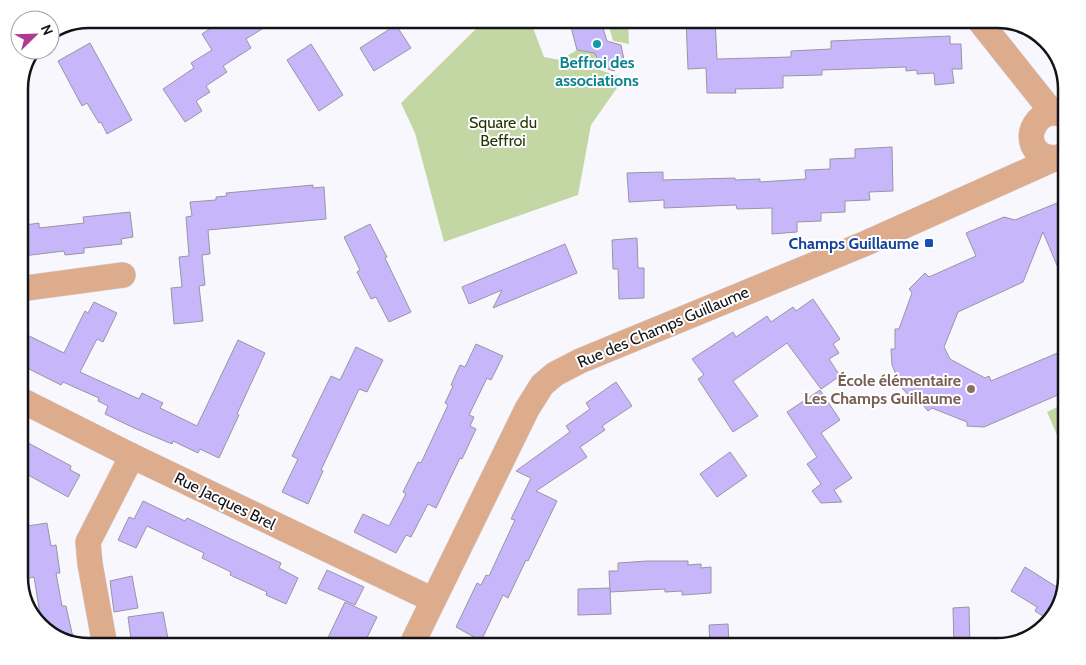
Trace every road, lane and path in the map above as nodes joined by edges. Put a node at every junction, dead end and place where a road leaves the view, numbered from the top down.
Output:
1 (986, 28) edge
2 (1058, 113) edge
3 (1058, 115) edge
4 (1058, 157) edge
5 (1058, 158) edge
6 (123, 275) dead end
7 (28, 288) edge
8 (28, 404) edge
9 (132, 456) junction
10 (433, 600) junction
11 (104, 638) edge
12 (415, 638) edge

1 - 2 street
3 - 4 street
5 - 10 street, Rue des Champs Guillaume
6 - 7 street
8 - 9 street, Rue Jacques Brel
9 - 10 street, Rue Jacques Brel
9 - 11 street
10 - 12 street, Rue des Champs Guillaume

